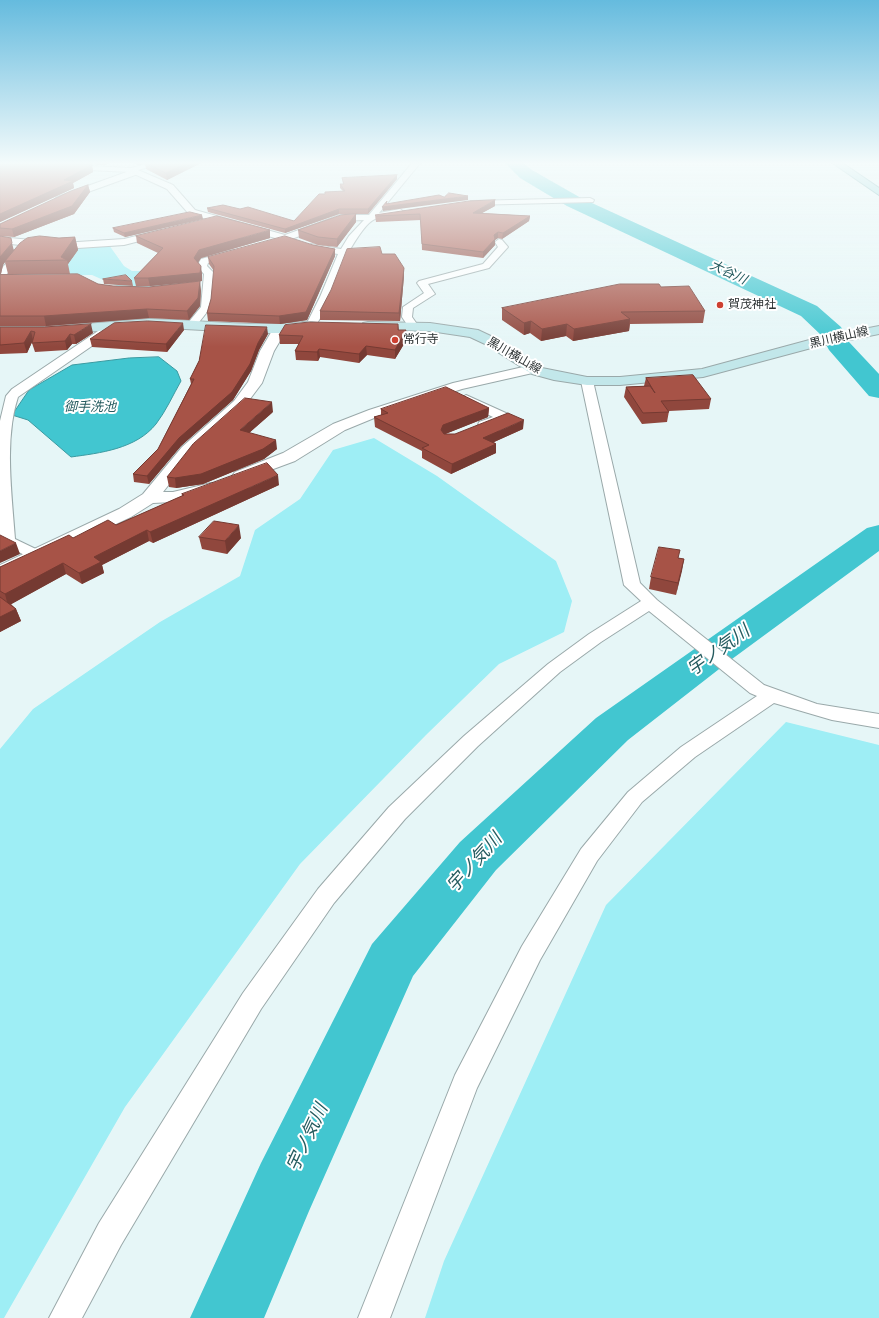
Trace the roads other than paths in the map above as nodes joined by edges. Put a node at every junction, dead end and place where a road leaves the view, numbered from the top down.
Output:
1 (203, 224) edge
2 (231, 224) edge
3 (321, 224) edge
4 (364, 224) edge
5 (196, 225) edge
6 (167, 232) edge
7 (286, 238) junction
8 (0, 240) edge
9 (499, 242) dead end
10 (33, 243) junction
11 (264, 244) edge
12 (242, 250) edge
13 (344, 252) junction
14 (0, 276) edge
15 (0, 279) edge
16 (15, 279) edge
17 (196, 285) edge
18 (209, 285) junction
19 (192, 324) junction
20 (119, 325) junction
21 (311, 325) junction
22 (326, 326) edge
23 (356, 326) edge
24 (414, 327) junction
25 (280, 329) junction
26 (879, 330) edge
27 (0, 331) edge
28 (532, 369) junction
29 (587, 381) junction
30 (448, 390) junction
31 (2, 420) edge
32 (469, 431) edge
33 (149, 498) junction
34 (36, 555) junction
35 (0, 572) edge
36 (657, 608) junction
37 (764, 692) junction
38 (879, 721) edge
39 (65, 1318) edge
40 (374, 1318) edge

1 - 5 street
2 - 7 street
3 - 7 street
4 - 13 street
6 - 10 street
7 - 11 street
7 - 13 street
8 - 10 street
9 - 24 street
10 - 14 street
12 - 18 street
13 - 21 street
15 - 16 street
17 - 18 street
18 - 19 street
19 - 20 main road
19 - 25 main road
20 - 27 main road
20 - 31 street
21 - 22 main road
21 - 25 main road
23 - 24 main road, 黒川横山線
24 - 28 main road, 黒川横山線
25 - 33 street
26 - 29 main road, 黒川横山線
28 - 29 main road, 黒川横山線
28 - 30 street
29 - 36 street
30 - 32 street
30 - 33 street
31 - 34 street
33 - 34 street
34 - 35 street
36 - 37 street
36 - 39 street
37 - 38 street
37 - 40 street

